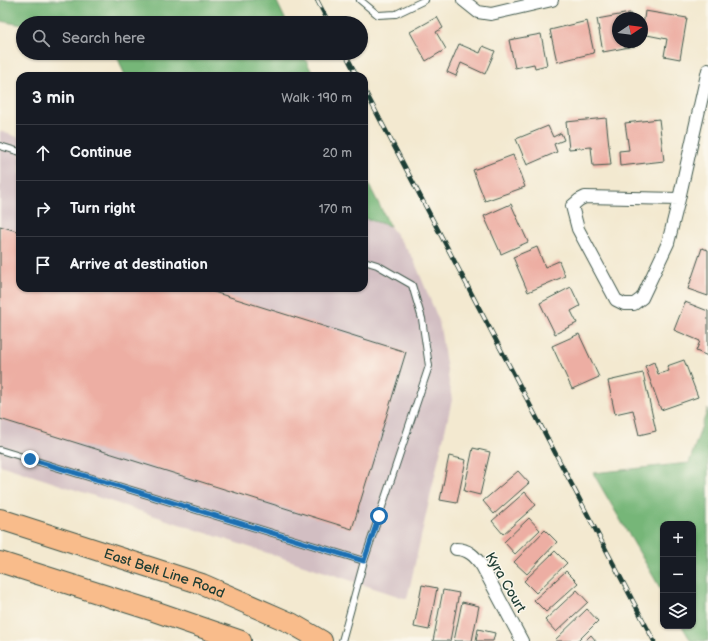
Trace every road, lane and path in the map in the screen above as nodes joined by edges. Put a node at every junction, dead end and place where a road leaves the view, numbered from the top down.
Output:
1 (360, 0) edge
2 (425, 0) edge
3 (463, 0) edge
4 (552, 0) edge
5 (708, 70) edge
6 (0, 146) edge
7 (16, 151) edge
8 (679, 199) junction
9 (368, 262) edge
10 (0, 450) edge
11 (0, 520) edge
12 (456, 549) dead end
13 (364, 561) junction
14 (0, 562) edge
15 (241, 641) edge
16 (322, 641) edge
17 (342, 641) edge
18 (522, 641) edge

1 - 2 lane
3 - 4 street
5 - 8 street
6 - 7 lane
8 - 8 street
9 - 13 lane
10 - 13 lane
11 - 16 main road, East Belt Line Road
12 - 18 street, Kyra Court
13 - 17 lane
14 - 15 main road

